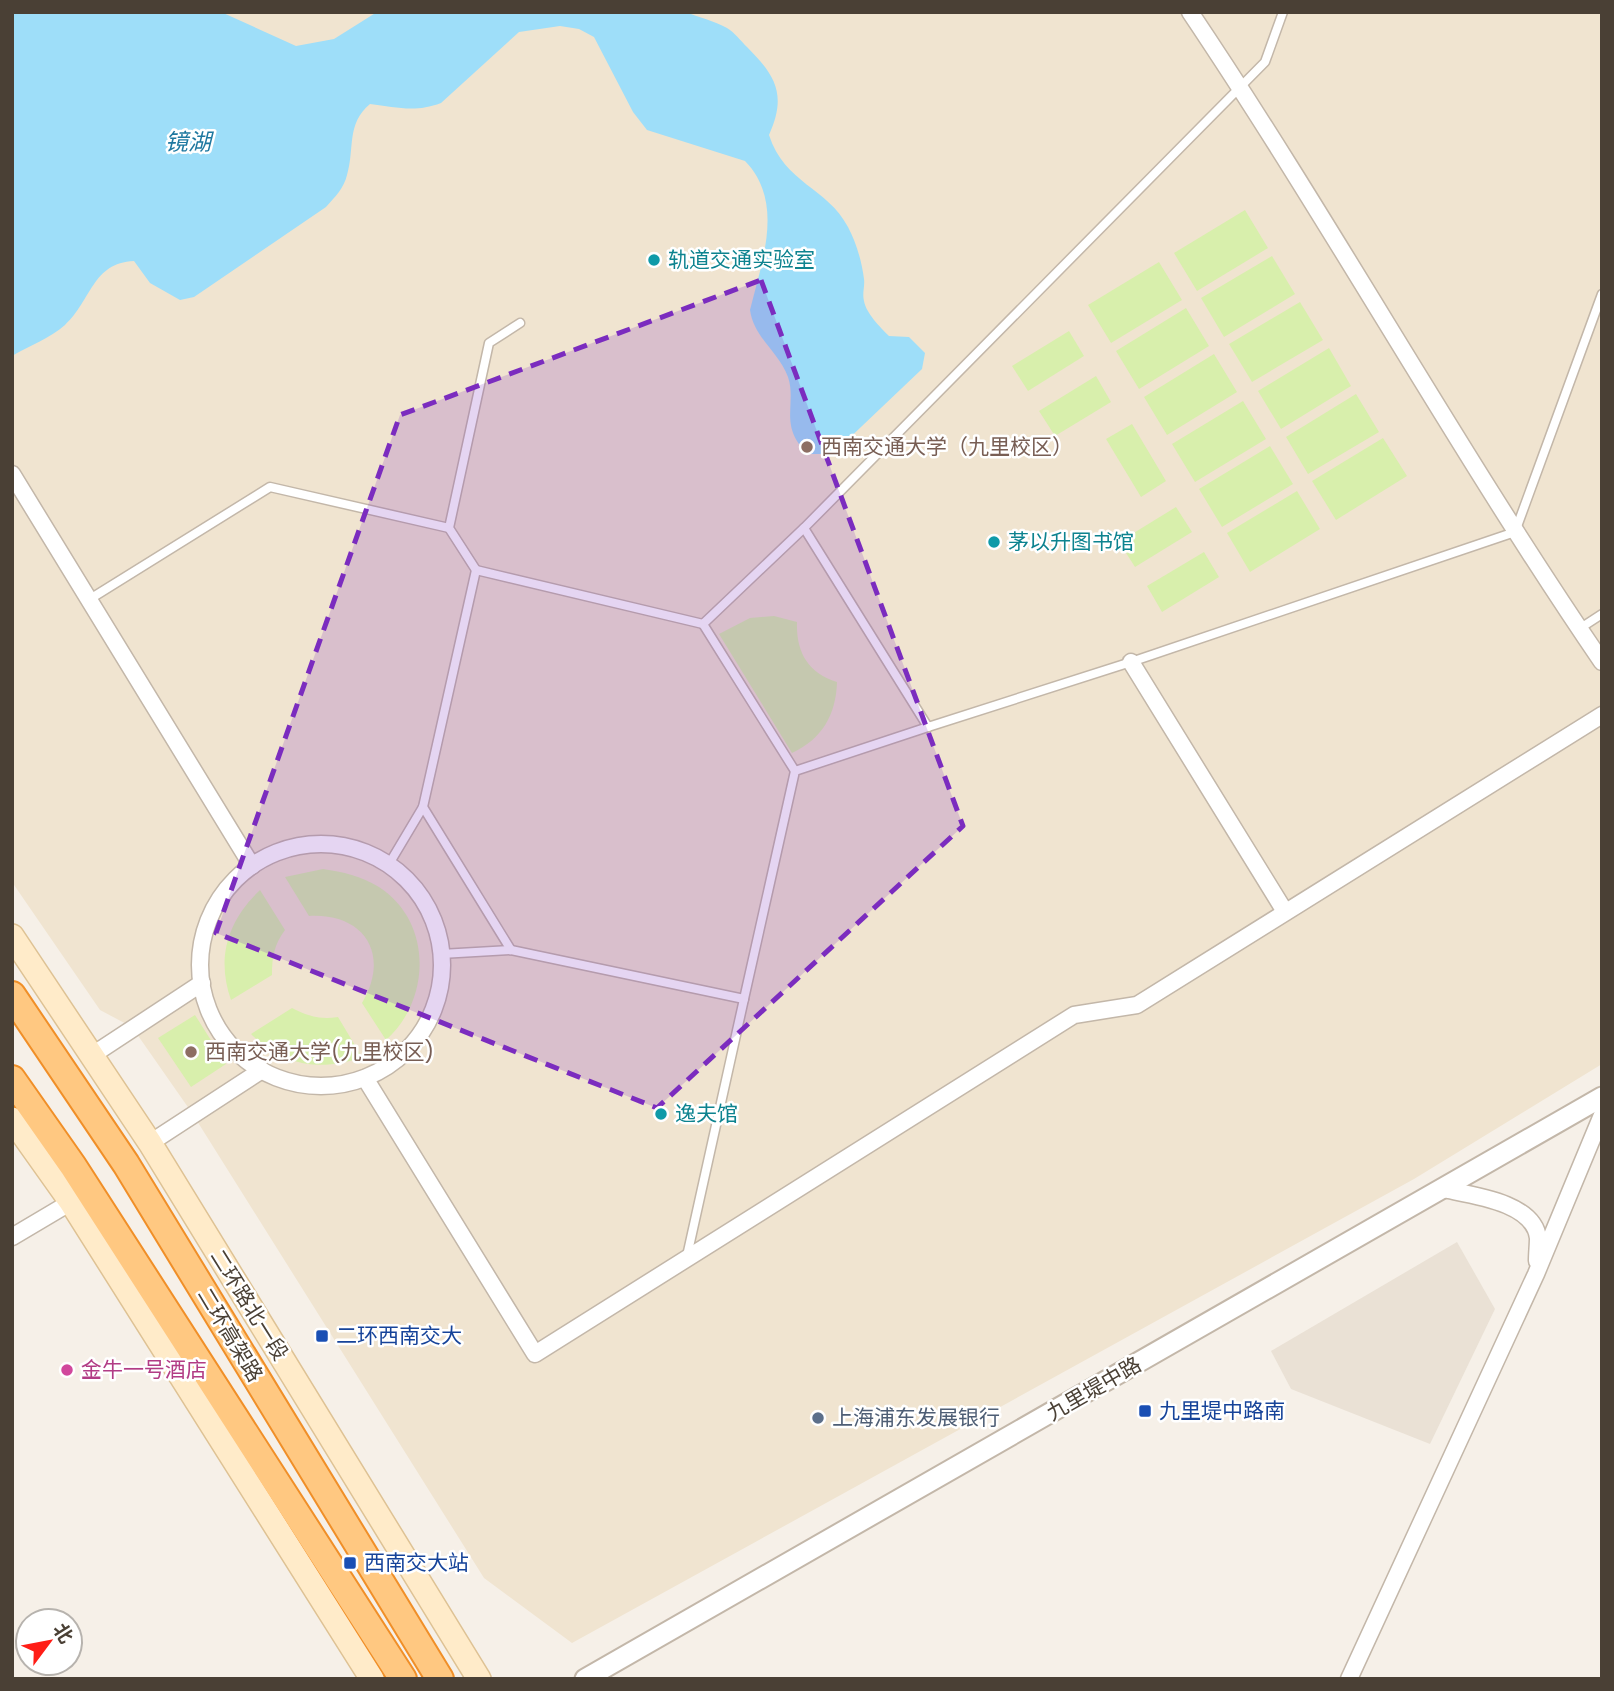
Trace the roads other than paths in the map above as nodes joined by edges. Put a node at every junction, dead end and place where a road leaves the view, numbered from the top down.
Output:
1 (1190, 12) edge
2 (1283, 12) edge
3 (1239, 85) junction
4 (1602, 294) edge
5 (520, 323) dead end
6 (12, 474) edge
7 (449, 528) junction
8 (803, 528) junction
9 (1515, 531) junction
10 (476, 570) junction
11 (90, 599) junction
12 (1602, 614) edge
13 (703, 624) junction
14 (1579, 629) junction
15 (1130, 662) junction
16 (1602, 662) edge
17 (1602, 715) edge
18 (928, 727) junction
19 (795, 771) junction
20 (423, 807) junction
21 (389, 864) junction
22 (252, 866) junction
23 (1284, 911) junction
24 (12, 936) edge
25 (511, 950) junction
26 (441, 954) junction
27 (202, 982) junction
28 (12, 995) edge
29 (744, 999) junction
30 (94, 1054) junction
31 (262, 1070) junction
32 (365, 1078) junction
33 (12, 1079) edge
34 (1602, 1097) edge
35 (1602, 1115) edge
36 (12, 1119) edge
37 (150, 1143) junction
38 (1443, 1189) junction
39 (71, 1202) junction
40 (12, 1237) edge
41 (686, 1261) junction
42 (1536, 1274) junction
43 (372, 1679) edge
44 (403, 1679) edge
45 (440, 1679) edge
46 (479, 1679) edge
47 (586, 1679) edge
48 (1349, 1679) edge

1 - 3 street
2 - 3 lane
3 - 8 lane
3 - 9 street
4 - 9 lane
5 - 7 lane
6 - 11 street
7 - 10 lane
7 - 11 lane
8 - 13 lane
8 - 18 lane
9 - 14 street
9 - 15 lane
10 - 13 lane
10 - 20 lane
11 - 22 street
12 - 14 lane
13 - 19 lane
14 - 16 street
15 - 18 lane
15 - 23 street
17 - 23 street
18 - 19 lane
19 - 29 lane
20 - 21 lane
20 - 25 lane
21 - 22 street
21 - 26 street
22 - 27 street
23 - 41 street
24 - 30 main road, 二环路北一段
25 - 26 lane
25 - 29 lane
26 - 32 street
27 - 30 street
27 - 31 street
28 - 45 highway, 二环高架路
29 - 41 lane
30 - 37 main road, 二环路北一段
31 - 32 street
31 - 37 street
32 - 41 street
33 - 44 highway, 二环高架路
34 - 38 street, 九里堤中路
35 - 42 street
36 - 39 main road
37 - 46 main road, 二环路北一段
38 - 42 street
38 - 47 street, 九里堤中路
39 - 40 street
39 - 43 main road
42 - 48 street

